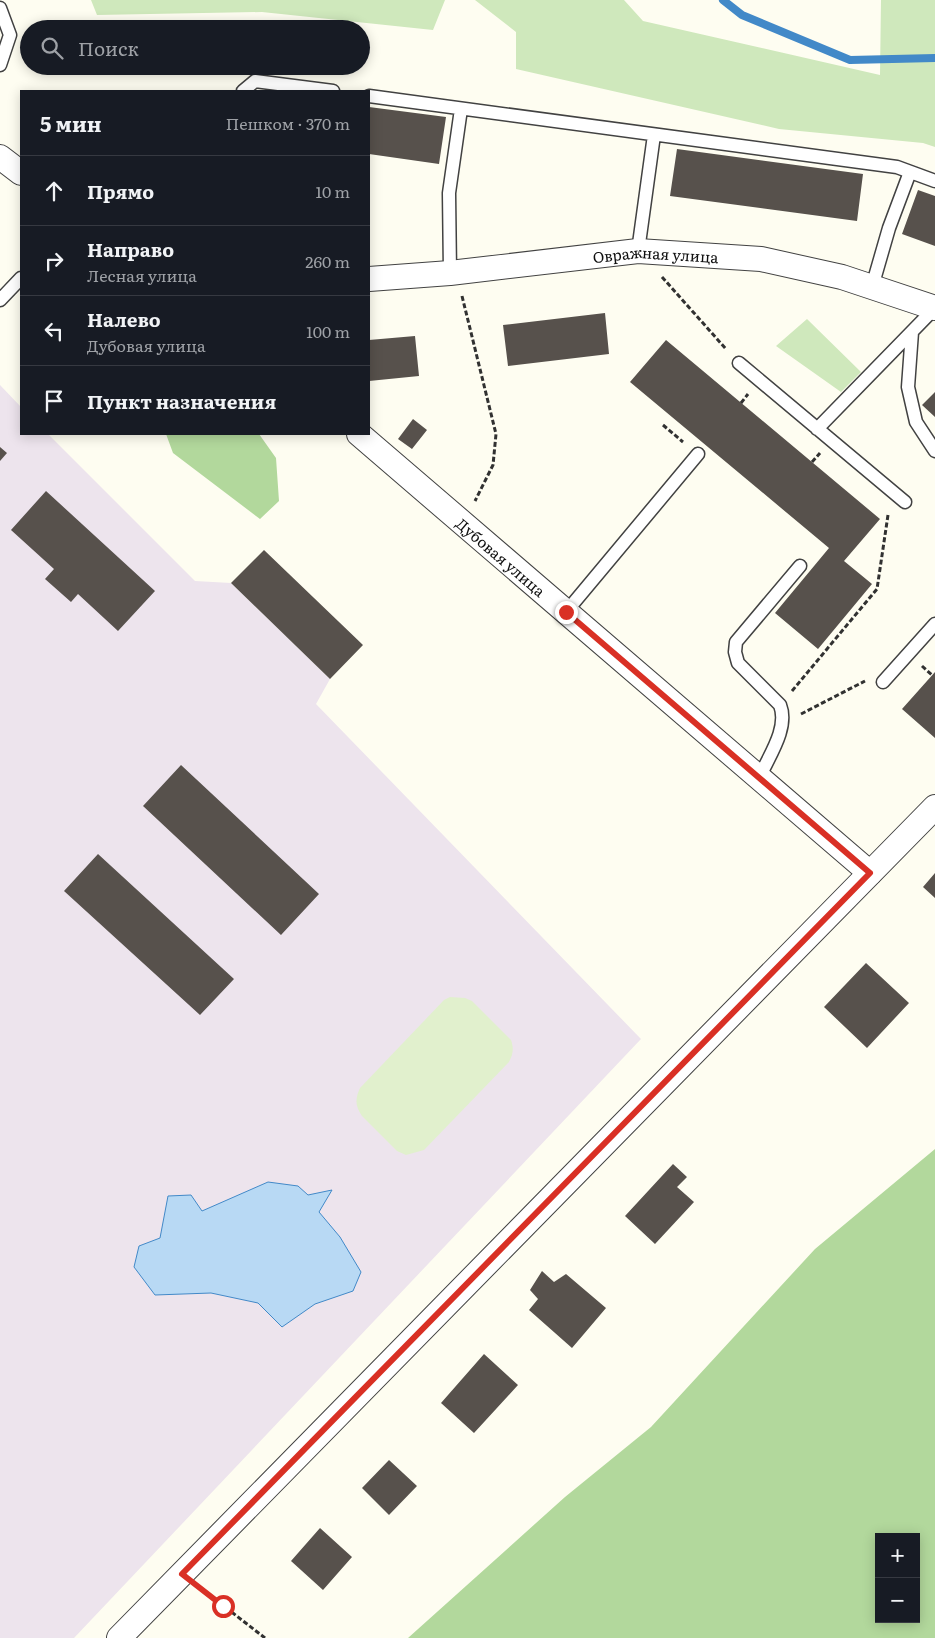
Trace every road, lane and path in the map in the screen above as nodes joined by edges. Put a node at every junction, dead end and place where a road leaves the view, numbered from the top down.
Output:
1 (0, 8) edge
2 (0, 65) edge
3 (244, 90) edge
4 (325, 90) edge
5 (370, 96) edge
6 (461, 109) junction
7 (654, 135) junction
8 (0, 157) edge
9 (20, 172) edge
10 (910, 172) junction
11 (935, 181) edge
12 (638, 250) junction
13 (450, 273) junction
14 (20, 279) edge
15 (370, 279) edge
16 (872, 287) junction
17 (681, 298) dead end
18 (0, 300) edge
19 (935, 308) edge
20 (912, 332) junction
21 (739, 362) joint
22 (746, 396) dead end
23 (754, 402) dead end
24 (663, 425) dead end
25 (818, 429) junction
26 (360, 435) edge
27 (811, 450) dead end
28 (935, 452) edge
29 (698, 454) joint
30 (825, 462) dead end
31 (905, 502) dead end
32 (883, 510) dead end
33 (464, 524) junction
34 (800, 566) dead end
35 (566, 612) junction
36 (935, 624) edge
37 (883, 682) joint
38 (780, 705) junction
39 (783, 723) junction
40 (759, 778) junction
41 (935, 807) edge
42 (870, 873) junction
43 (182, 1574) junction
44 (119, 1638) edge
45 (265, 1638) edge

1 - 2 lane
3 - 4 lane
5 - 6 lane
6 - 7 lane
6 - 13 lane
7 - 10 lane
7 - 12 lane
8 - 9 street
10 - 11 lane
10 - 16 lane
12 - 13 street, Овражная улица
12 - 16 street, Овражная улица
13 - 15 street, Овражная улица
13 - 33 path
14 - 18 lane
16 - 19 street, Овражная улица
17 - 21 path
19 - 20 lane
20 - 25 lane
20 - 28 lane
21 - 25 lane
22 - 23 path
24 - 29 path
25 - 31 lane
26 - 33 street, Дубовая улица
27 - 30 path
29 - 35 lane
32 - 38 path
33 - 35 street, Дубовая улица
34 - 38 lane
35 - 40 street, Дубовая улица
36 - 37 lane
37 - 39 path
38 - 39 lane
39 - 40 lane
40 - 42 street, Дубовая улица
41 - 42 street
42 - 43 street
43 - 44 street
43 - 45 path

